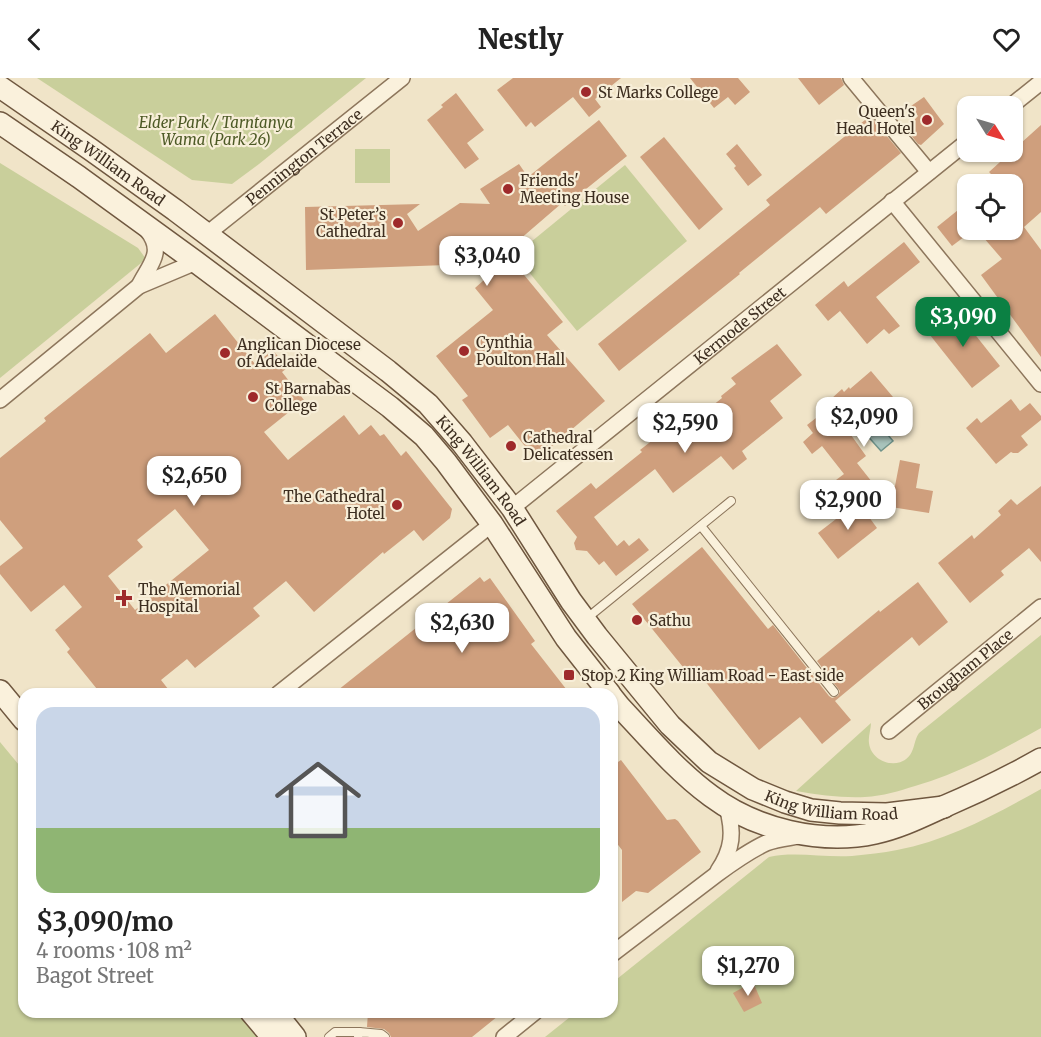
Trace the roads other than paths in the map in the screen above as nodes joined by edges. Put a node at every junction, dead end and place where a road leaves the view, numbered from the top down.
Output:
1 (402, 78) edge
2 (851, 78) edge
3 (1041, 82) edge
4 (0, 87) edge
5 (1023, 96) edge
6 (0, 123) edge
7 (957, 150) edge
8 (929, 172) junction
9 (892, 201) junction
10 (144, 225) junction
11 (207, 234) junction
12 (196, 262) junction
13 (139, 286) junction
14 (1041, 384) edge
15 (0, 400) edge
16 (731, 501) dead end
17 (512, 508) junction
18 (492, 524) junction
19 (700, 526) junction
20 (1041, 607) edge
21 (585, 620) junction
22 (286, 688) edge
23 (605, 688) edge
24 (0, 691) edge
25 (834, 692) dead end
26 (618, 704) edge
27 (18, 713) edge
28 (889, 731) dead end
29 (1041, 759) edge
30 (746, 786) junction
31 (727, 807) junction
32 (944, 807) junction
33 (772, 835) junction
34 (717, 874) junction
35 (618, 949) edge
36 (256, 1018) edge
37 (280, 1018) edge
38 (528, 1018) edge
39 (358, 1035) edge
40 (272, 1037) edge
41 (296, 1037) edge
42 (328, 1037) edge
43 (385, 1037) edge
44 (504, 1037) edge

1 - 11 street, Pennington Terrace
2 - 8 street
3 - 5 street
4 - 11 main road, King William Road
6 - 10 main road, King William Road
7 - 8 street, Kermode Street
8 - 9 street, Kermode Street
9 - 14 street
9 - 17 street, Kermode Street
10 - 11 main road
10 - 12 main road, King William Road
10 - 13 street
11 - 17 main road, King William Road
12 - 13 street
12 - 18 main road, King William Road
13 - 15 street
16 - 19 lane
17 - 21 main road, King William Road
18 - 22 street
18 - 23 main road, King William Road
19 - 21 lane
19 - 25 lane
20 - 28 street, Brougham Place
21 - 30 main road, King William Road
24 - 27 main road
26 - 31 main road, King William Road
29 - 32 main road, King William Road
30 - 32 main road, King William Road
30 - 33 main road
31 - 33 main road, King William Road
31 - 34 street
32 - 33 main road, King William Road
33 - 34 street
34 - 35 street
36 - 40 main road
37 - 41 main road
38 - 44 street
39 - 42 lane
39 - 43 lane

